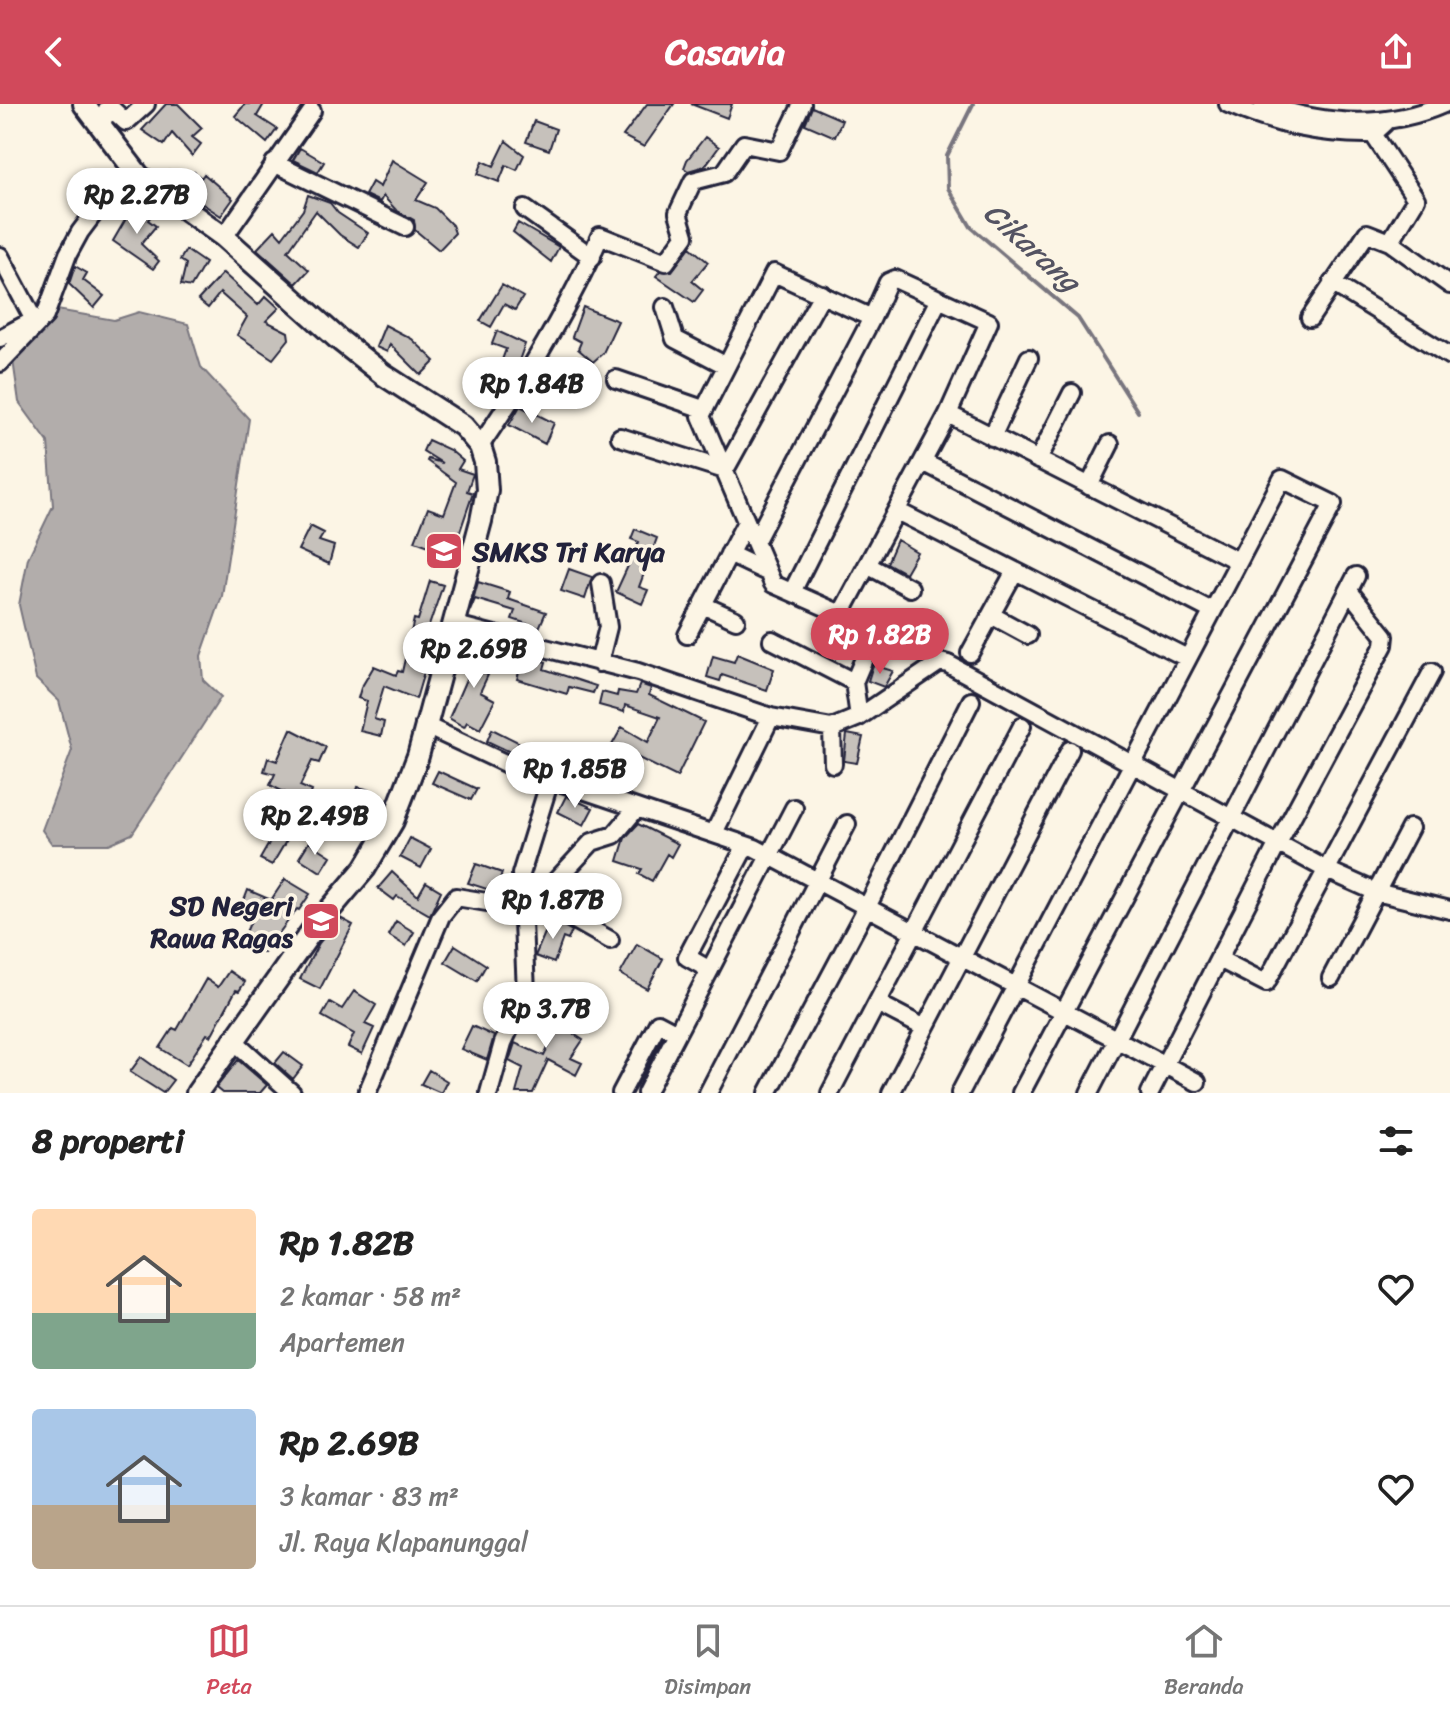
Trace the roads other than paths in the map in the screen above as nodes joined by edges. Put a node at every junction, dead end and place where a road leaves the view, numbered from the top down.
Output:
1 (84, 104) edge
2 (146, 104) edge
3 (802, 104) edge
4 (1228, 104) edge
5 (1263, 104) edge
6 (1444, 104) edge
7 (312, 111) dead end
8 (1377, 126) junction
9 (101, 128) junction
10 (274, 163) junction
11 (139, 176) junction
12 (525, 209) dead end
13 (405, 227) dead end
14 (224, 237) junction
15 (1390, 242) junction
16 (0, 256) edge
17 (592, 257) junction
18 (1447, 277) edge
19 (1332, 283) junction
20 (822, 294) junction
21 (939, 299) junction
22 (665, 307) dead end
23 (872, 318) junction
24 (1310, 318) dead end
25 (0, 338) edge
26 (1449, 352) edge
27 (1029, 358) dead end
28 (0, 363) edge
29 (725, 365) junction
30 (616, 379) dead end
31 (1072, 393) dead end
32 (703, 409) junction
33 (948, 414) junction
34 (620, 437) dead end
35 (992, 437) junction
36 (1110, 444) dead end
37 (480, 446) junction
38 (1038, 460) junction
39 (923, 462) junction
40 (725, 470) junction
41 (1089, 486) junction
42 (897, 511) junction
43 (746, 522) junction
44 (755, 542) junction
45 (729, 554) junction
46 (1238, 561) junction
47 (867, 565) junction
48 (1015, 571) junction
49 (767, 572) junction
50 (601, 583) dead end
51 (910, 588) dead end
52 (792, 592) junction
53 (703, 605) junction
54 (1212, 611) junction
55 (841, 614) junction
56 (991, 615) junction
57 (736, 620) dead end
58 (452, 624) junction
59 (687, 635) dead end
60 (1028, 635) dead end
61 (772, 640) dead end
62 (970, 653) dead end
63 (1187, 658) junction
64 (599, 663) junction
65 (1432, 672) dead end
66 (854, 682) junction
67 (971, 701) dead end
68 (771, 717) junction
69 (859, 717) junction
70 (424, 725) junction
71 (1022, 726) dead end
72 (832, 728) junction
73 (1070, 750) dead end
74 (833, 764) dead end
75 (1130, 766) junction
76 (551, 777) junction
77 (1181, 792) junction
78 (794, 808) dead end
79 (636, 809) junction
80 (1230, 819) junction
81 (847, 824) dead end
82 (1410, 828) dead end
83 (714, 833) junction
84 (1278, 843) junction
85 (746, 845) junction
86 (770, 856) junction
87 (1327, 870) junction
88 (818, 881) junction
89 (1376, 892) junction
90 (541, 897) junction
91 (520, 901) junction
92 (867, 907) junction
93 (1450, 910) edge
94 (912, 930) junction
95 (610, 940) dead end
96 (962, 957) junction
97 (1219, 959) junction
98 (710, 970) junction
99 (1331, 978) dead end
100 (1016, 986) junction
101 (877, 1003) junction
102 (1066, 1011) junction
103 (925, 1028) junction
104 (677, 1033) junction
105 (232, 1039) junction
106 (1117, 1039) junction
107 (1165, 1065) junction
108 (1197, 1082) dead end
109 (197, 1093) edge
110 (292, 1093) edge
111 (367, 1093) edge
112 (489, 1093) edge
113 (621, 1093) edge
114 (646, 1093) edge
115 (708, 1093) edge
116 (768, 1093) edge
117 (830, 1093) edge
118 (891, 1093) edge
119 (960, 1093) edge
120 (1021, 1093) edge
121 (1089, 1093) edge
122 (1150, 1093) edge

1 - 9 street
2 - 9 street
3 - 17 street
4 - 8 street
5 - 8 street
6 - 8 street
7 - 10 street
8 - 15 street
9 - 11 street
10 - 13 street
10 - 14 street
11 - 14 street
11 - 28 street
12 - 17 street
14 - 37 street
15 - 18 street
15 - 19 street
16 - 25 street
17 - 37 street
19 - 24 street
19 - 26 street
20 - 23 street
20 - 29 street
20 - 40 street
21 - 23 street
21 - 33 street
21 - 52 street
22 - 29 street
23 - 44 street
27 - 35 street
29 - 32 street
30 - 32 street
31 - 38 street
32 - 40 street
33 - 35 street
33 - 39 street
34 - 40 street
35 - 38 street
36 - 41 street
37 - 58 street
38 - 41 street
39 - 42 street
39 - 54 street
40 - 43 street
41 - 46 street
42 - 47 street
42 - 48 street
43 - 44 street
43 - 45 street
44 - 49 street
45 - 49 street
45 - 53 street
46 - 54 street
46 - 77 street
47 - 51 street
47 - 55 street
48 - 56 street
48 - 63 street
49 - 52 street
50 - 64 street
52 - 55 street
53 - 57 street
53 - 59 street
54 - 63 street
55 - 66 street
56 - 60 street
56 - 62 street
58 - 64 street
58 - 70 street
61 - 66 street
63 - 75 street
64 - 68 street
65 - 87 street
66 - 69 street
67 - 92 street
68 - 72 street
68 - 83 street
69 - 72 street
69 - 75 street
70 - 76 street
70 - 105 street
71 - 94 street
72 - 74 street
73 - 96 street
75 - 77 street
75 - 100 street
76 - 79 street
76 - 91 street
77 - 80 street
77 - 102 street
78 - 86 street
79 - 83 street
79 - 90 street
80 - 84 street
80 - 84 street
80 - 106 street
81 - 88 street
82 - 89 street
83 - 85 street
84 - 87 street
84 - 97 street
85 - 86 street
85 - 98 street
86 - 88 street
86 - 98 street
87 - 89 street
87 - 97 street
88 - 92 street
88 - 115 street
89 - 93 street
89 - 99 street
90 - 91 street
90 - 95 street
91 - 111 street
91 - 112 street
92 - 94 street
92 - 116 street
94 - 96 street
94 - 101 street
96 - 100 street
96 - 103 street
97 - 107 street
98 - 104 street
100 - 102 street
100 - 119 street
101 - 103 street
101 - 117 street
102 - 106 street
102 - 120 street
103 - 118 street
104 - 113 street
104 - 114 street
105 - 109 street
105 - 110 street
106 - 107 street
106 - 121 street
107 - 108 street
107 - 122 street

